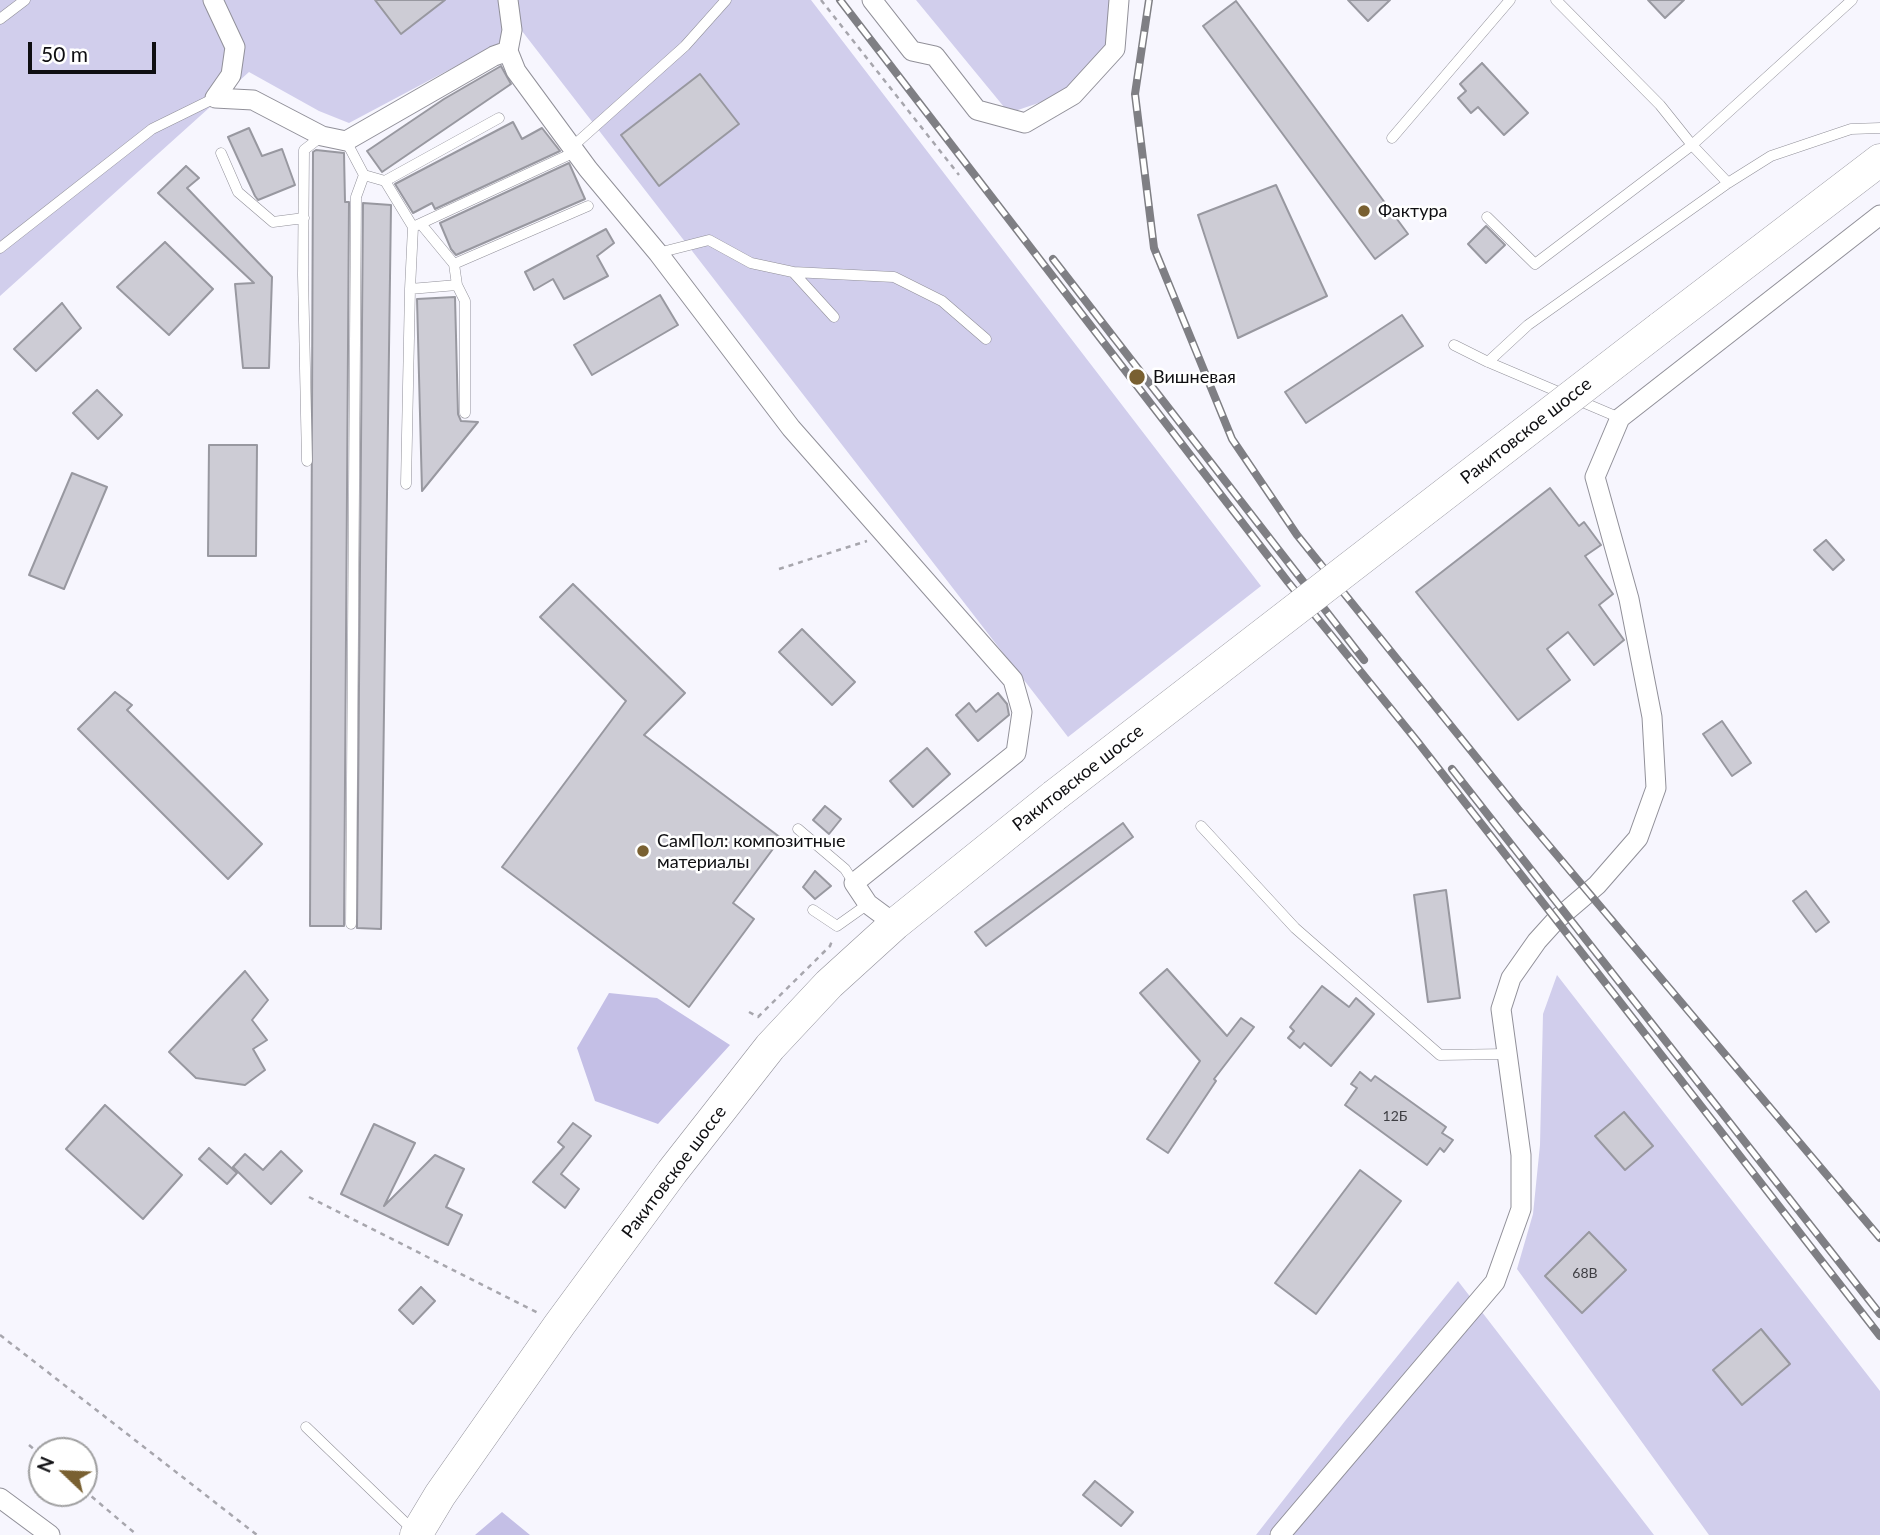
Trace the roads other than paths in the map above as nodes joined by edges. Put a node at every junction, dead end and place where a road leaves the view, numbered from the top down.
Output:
1 (25, 0) edge
2 (213, 0) edge
3 (508, 0) edge
4 (726, 0) edge
5 (872, 0) edge
6 (1119, 0) edge
7 (1510, 0) edge
8 (1556, 0) edge
9 (1852, 0) edge
10 (0, 19) edge
11 (508, 51) junction
12 (215, 98) junction
13 (499, 118) dead end
14 (1880, 128) edge
15 (322, 136) junction
16 (1392, 138) dead end
17 (346, 141) junction
18 (1692, 145) junction
19 (573, 149) junction
20 (222, 153) dead end
21 (1880, 160) edge
22 (364, 175) junction
23 (385, 181) junction
24 (1728, 183) junction
25 (589, 206) dead end
26 (1880, 215) edge
27 (1487, 217) dead end
28 (304, 218) junction
29 (417, 225) junction
30 (0, 248) edge
31 (658, 253) junction
32 (454, 264) junction
33 (793, 272) junction
34 (457, 285) junction
35 (410, 289) junction
36 (834, 317) dead end
37 (985, 339) dead end
38 (1454, 345) dead end
39 (1488, 362) junction
40 (465, 413) dead end
41 (1620, 418) junction
42 (307, 461) dead end
43 (406, 484) dead end
44 (1201, 826) dead end
45 (798, 829) dead end
46 (854, 883) junction
47 (868, 904) junction
48 (813, 910) dead end
49 (895, 923) junction
50 (351, 924) dead end
51 (1507, 1054) junction
52 (306, 1427) dead end
53 (0, 1498) edge
54 (416, 1534) edge
55 (50, 1535) edge
56 (1280, 1535) edge

1 - 10 lane
2 - 12 street
3 - 11 street
4 - 19 lane
5 - 6 street
7 - 16 lane
8 - 18 lane
9 - 18 lane
11 - 17 street
11 - 19 street
12 - 15 street
12 - 30 lane
13 - 23 lane
14 - 24 lane
15 - 17 street
15 - 28 lane
17 - 22 lane
18 - 24 lane
18 - 27 lane
19 - 29 lane
19 - 31 street
20 - 28 lane
21 - 49 main road, Ракитовское шоссе, bridge
22 - 23 lane
22 - 50 lane
23 - 29 lane
24 - 39 lane
25 - 32 lane
26 - 41 street
28 - 42 lane
29 - 32 lane
29 - 35 lane
31 - 33 lane
31 - 46 street
32 - 34 lane
33 - 36 lane
33 - 37 lane
34 - 35 lane
34 - 40 lane
35 - 43 lane
38 - 39 lane
39 - 41 lane
41 - 51 street
44 - 51 lane
45 - 46 lane
46 - 47 street
47 - 48 lane
47 - 49 street
49 - 54 main road, Ракитовское шоссе
51 - 56 street
52 - 54 lane
53 - 55 street

